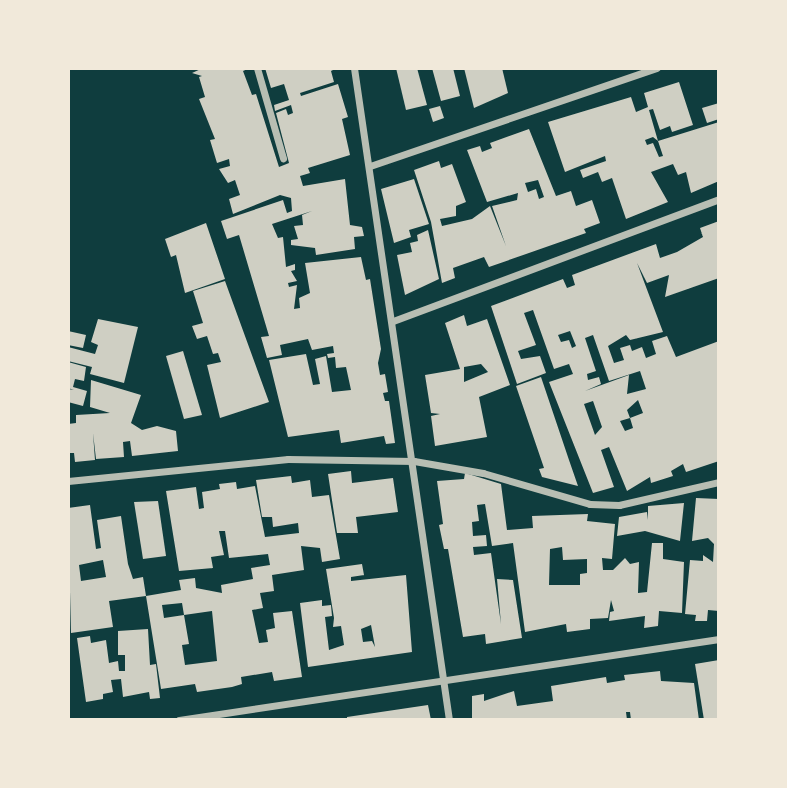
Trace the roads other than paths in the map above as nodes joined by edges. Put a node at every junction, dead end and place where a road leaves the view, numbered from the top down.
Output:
1 (257, 68) edge
2 (354, 68) edge
3 (657, 68) edge
4 (283, 158) dead end
5 (370, 166) junction
6 (719, 199) edge
7 (393, 321) junction
8 (414, 461) junction
9 (68, 481) edge
10 (719, 482) edge
11 (719, 639) edge
12 (444, 679) junction
13 (179, 720) edge
14 (449, 720) edge

1 - 4 street
2 - 5 street
3 - 5 street
5 - 7 street
6 - 7 street
7 - 8 street
8 - 9 street
8 - 10 street
8 - 12 street
11 - 12 street
12 - 13 street
12 - 14 street

